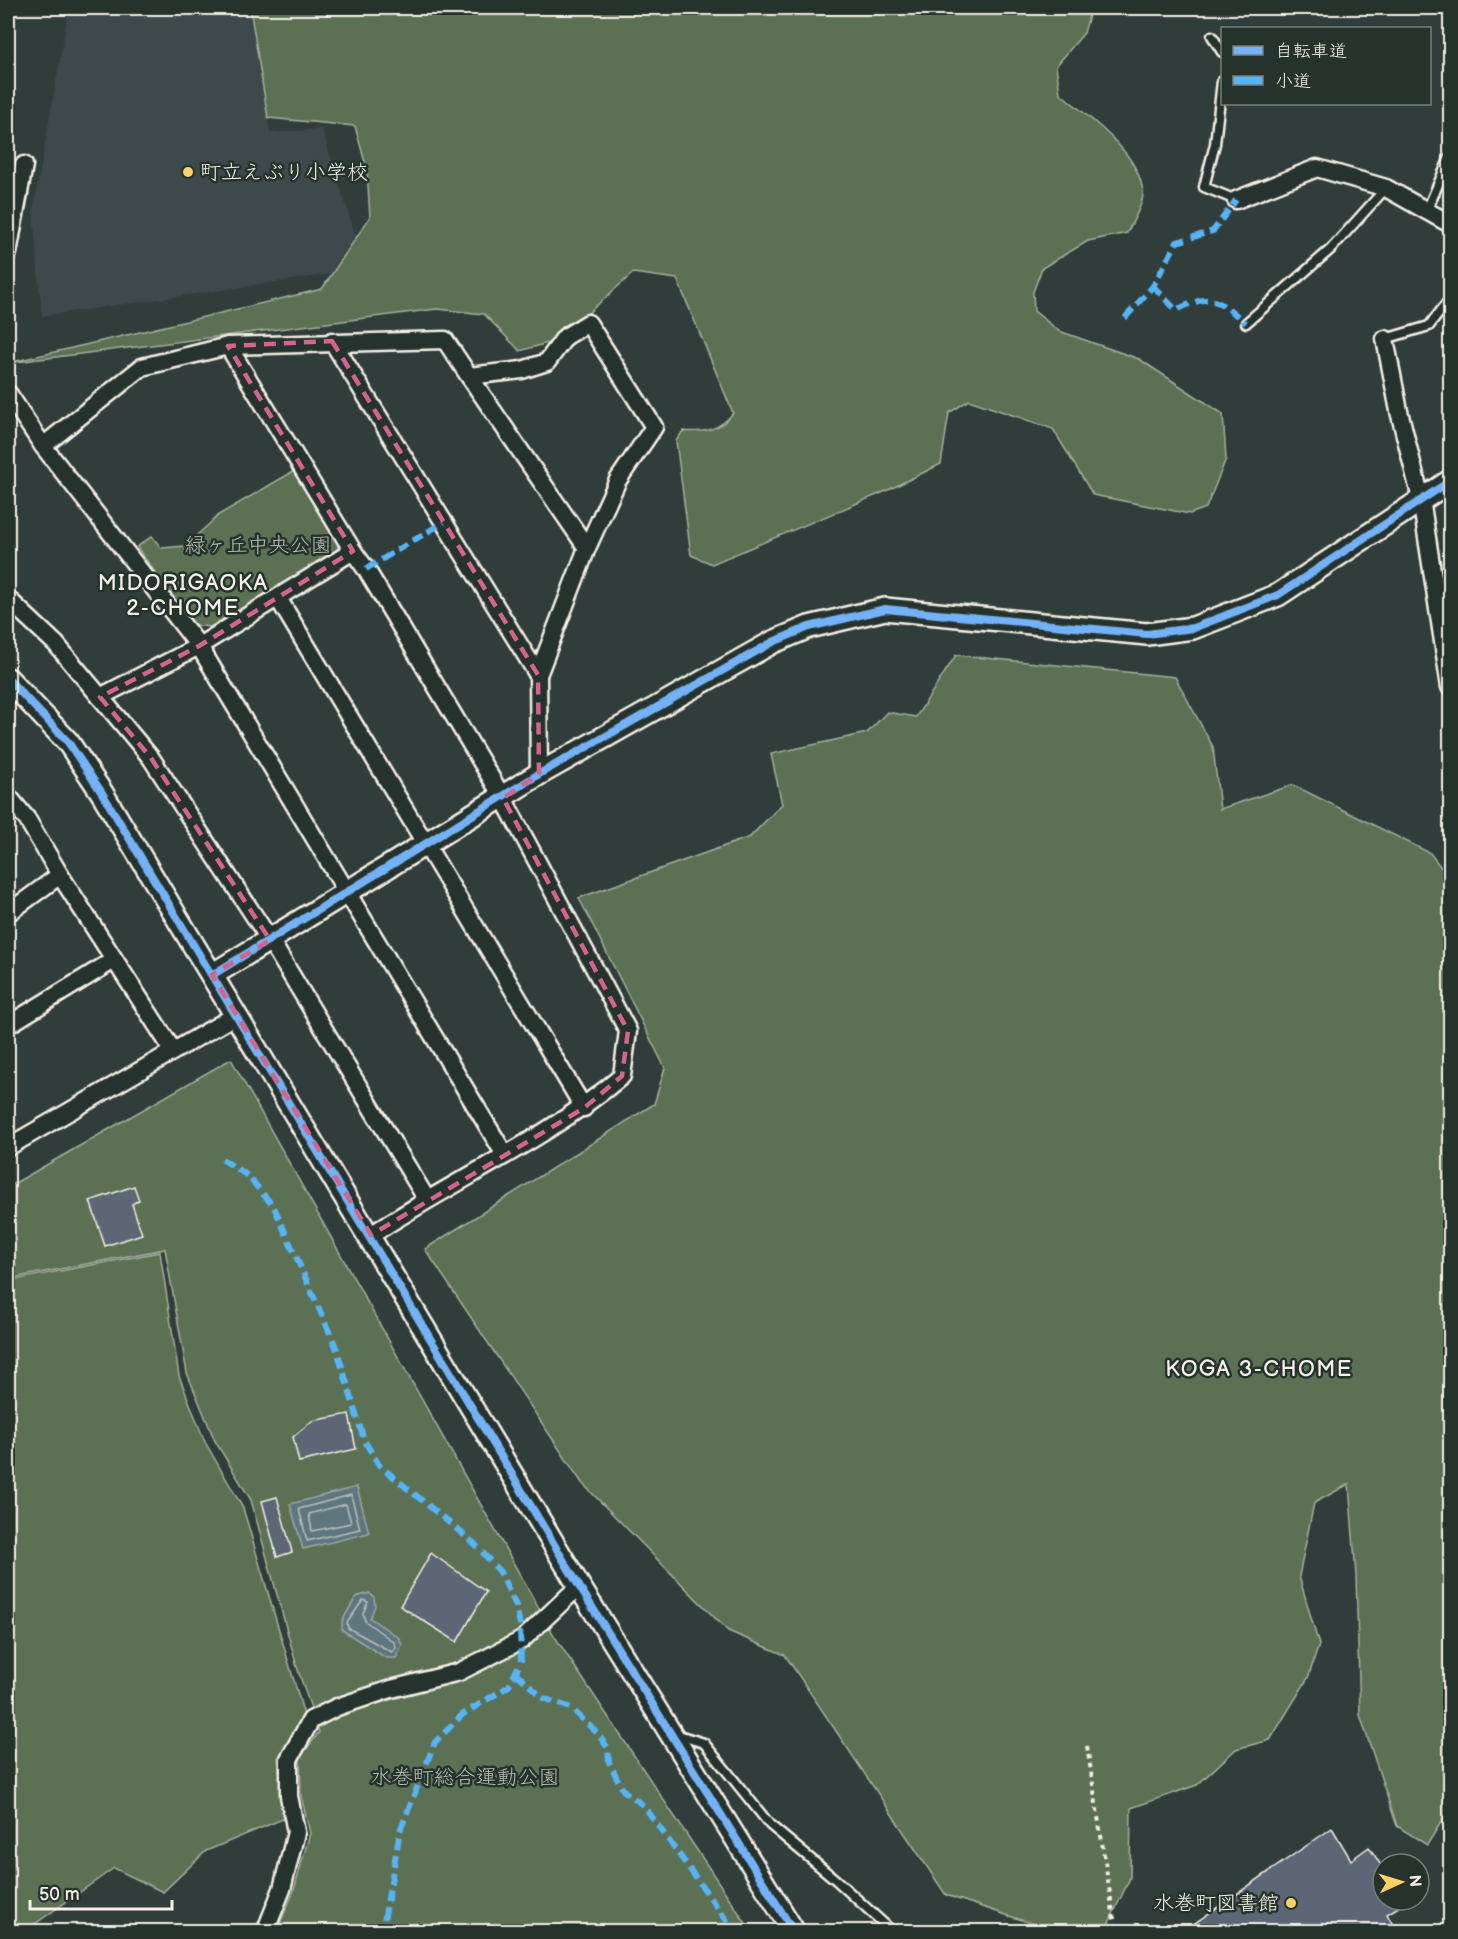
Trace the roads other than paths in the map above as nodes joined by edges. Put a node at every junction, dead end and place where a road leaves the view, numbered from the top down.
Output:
1 (1212, 36) dead end
2 (1221, 50) edge
3 (1221, 90) edge
4 (1450, 157) edge
5 (24, 165) dead end
6 (1386, 188) junction
7 (1236, 200) joint
8 (1426, 210) junction
9 (1450, 224) edge
10 (8, 253) edge
11 (1450, 299) edge
12 (1246, 323) dead end
13 (1385, 339) joint
14 (332, 341) junction
15 (228, 346) junction
16 (469, 376) junction
17 (8, 393) edge
18 (43, 446) junction
19 (1450, 481) edge
20 (1421, 499) junction
21 (587, 548) junction
22 (353, 551) junction
23 (278, 598) junction
24 (8, 599) edge
25 (199, 646) junction
26 (538, 675) junction
27 (8, 680) edge
28 (1450, 687) edge
29 (100, 697) junction
30 (539, 774) junction
31 (8, 796) edge
32 (502, 798) junction
33 (425, 844) junction
34 (60, 875) junction
35 (349, 893) junction
36 (8, 913) edge
37 (270, 940) junction
38 (114, 960) junction
39 (212, 975) junction
40 (236, 1015) junction
41 (8, 1025) edge
42 (172, 1049) junction
43 (584, 1108) junction
44 (8, 1148) edge
45 (505, 1155) junction
46 (426, 1198) junction
47 (371, 1236) junction
48 (579, 1586) junction
49 (661, 1714) junction
50 (265, 1932) edge
51 (794, 1932) edge
52 (892, 1932) edge

1 - 2 lane
3 - 7 lane
4 - 8 lane
5 - 10 street
6 - 7 street
6 - 8 street
6 - 12 lane
8 - 9 street
11 - 13 lane
13 - 20 street
14 - 15 street
14 - 16 street
14 - 26 street
15 - 18 street
15 - 22 street
16 - 21 street
16 - 21 street
17 - 18 street
18 - 25 street
19 - 20 street
20 - 28 street
20 - 30 street
21 - 26 street
22 - 23 street
22 - 32 street
23 - 25 street
23 - 33 street
24 - 29 street
25 - 29 street
25 - 35 street
26 - 30 street
27 - 39 street
29 - 37 street
30 - 32 street
31 - 34 street
32 - 33 street
32 - 43 street
33 - 35 street
33 - 43 street
34 - 36 street
34 - 38 street
35 - 37 street
35 - 45 street
37 - 39 street
37 - 46 street
38 - 41 street
38 - 42 street
39 - 40 street
40 - 42 street
40 - 47 street
42 - 44 street
43 - 45 street
45 - 46 street
46 - 47 street
47 - 48 street
48 - 49 street
48 - 50 street
49 - 51 street
49 - 52 lane

